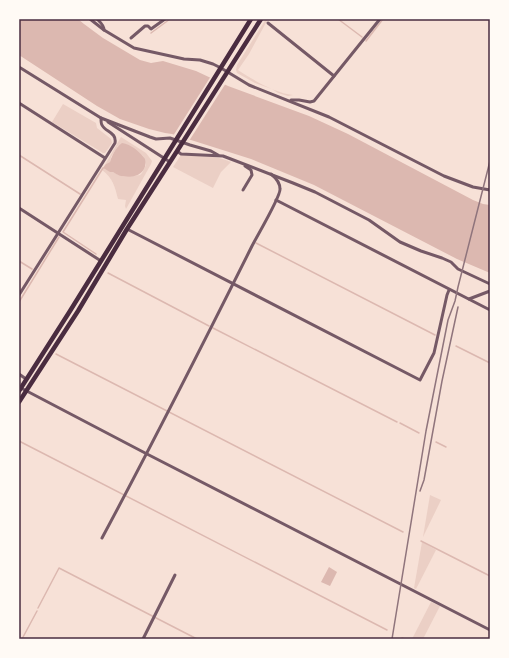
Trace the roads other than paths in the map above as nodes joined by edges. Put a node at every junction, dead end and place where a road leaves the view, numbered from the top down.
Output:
1 (90, 19) edge
2 (97, 19) edge
3 (166, 19) edge
4 (251, 19) edge
5 (261, 19) edge
6 (380, 19) edge
7 (268, 23) dead end
8 (104, 30) junction
9 (131, 38) dead end
10 (19, 67) edge
11 (221, 68) junction
12 (227, 72) junction
13 (334, 76) junction
14 (289, 101) junction
15 (19, 103) edge
16 (101, 118) junction
17 (178, 150) junction
18 (219, 155) junction
19 (106, 158) junction
20 (164, 158) junction
21 (170, 162) junction
22 (242, 164) junction
23 (271, 174) junction
24 (243, 190) dead end
25 (490, 190) edge
26 (276, 200) junction
27 (19, 208) edge
28 (127, 229) junction
29 (58, 233) junction
30 (101, 261) junction
31 (233, 284) junction
32 (490, 284) edge
33 (450, 290) junction
34 (490, 291) edge
35 (19, 295) edge
36 (469, 299) junction
37 (490, 310) edge
38 (19, 374) edge
39 (26, 380) junction
40 (20, 390) edge
41 (26, 390) junction
42 (19, 402) edge
43 (147, 454) junction
44 (102, 538) dead end
45 (175, 575) dead end
46 (490, 630) edge
47 (143, 639) edge

1 - 8 street
2 - 8 street
3 - 9 street
4 - 11 highway
5 - 12 highway
6 - 13 street
7 - 13 street
8 - 11 street
10 - 16 street
11 - 12 street
11 - 20 highway
12 - 14 street
12 - 17 highway
13 - 14 street
14 - 25 street
15 - 19 street
16 - 18 street
16 - 19 street
16 - 20 street
17 - 18 street
17 - 21 highway
18 - 22 street
19 - 29 street
20 - 21 street
20 - 30 highway
21 - 28 highway
22 - 23 street
22 - 24 street
23 - 26 street
23 - 32 street
26 - 31 street
26 - 33 street
27 - 29 street
28 - 31 street
28 - 41 highway
29 - 30 street
29 - 35 street
30 - 39 highway
31 - 33 street
31 - 43 street
33 - 36 street
34 - 36 street
36 - 37 street
38 - 39 street
39 - 40 highway
40 - 41 street
41 - 42 highway
41 - 43 street
43 - 44 street
43 - 46 street
45 - 47 street

